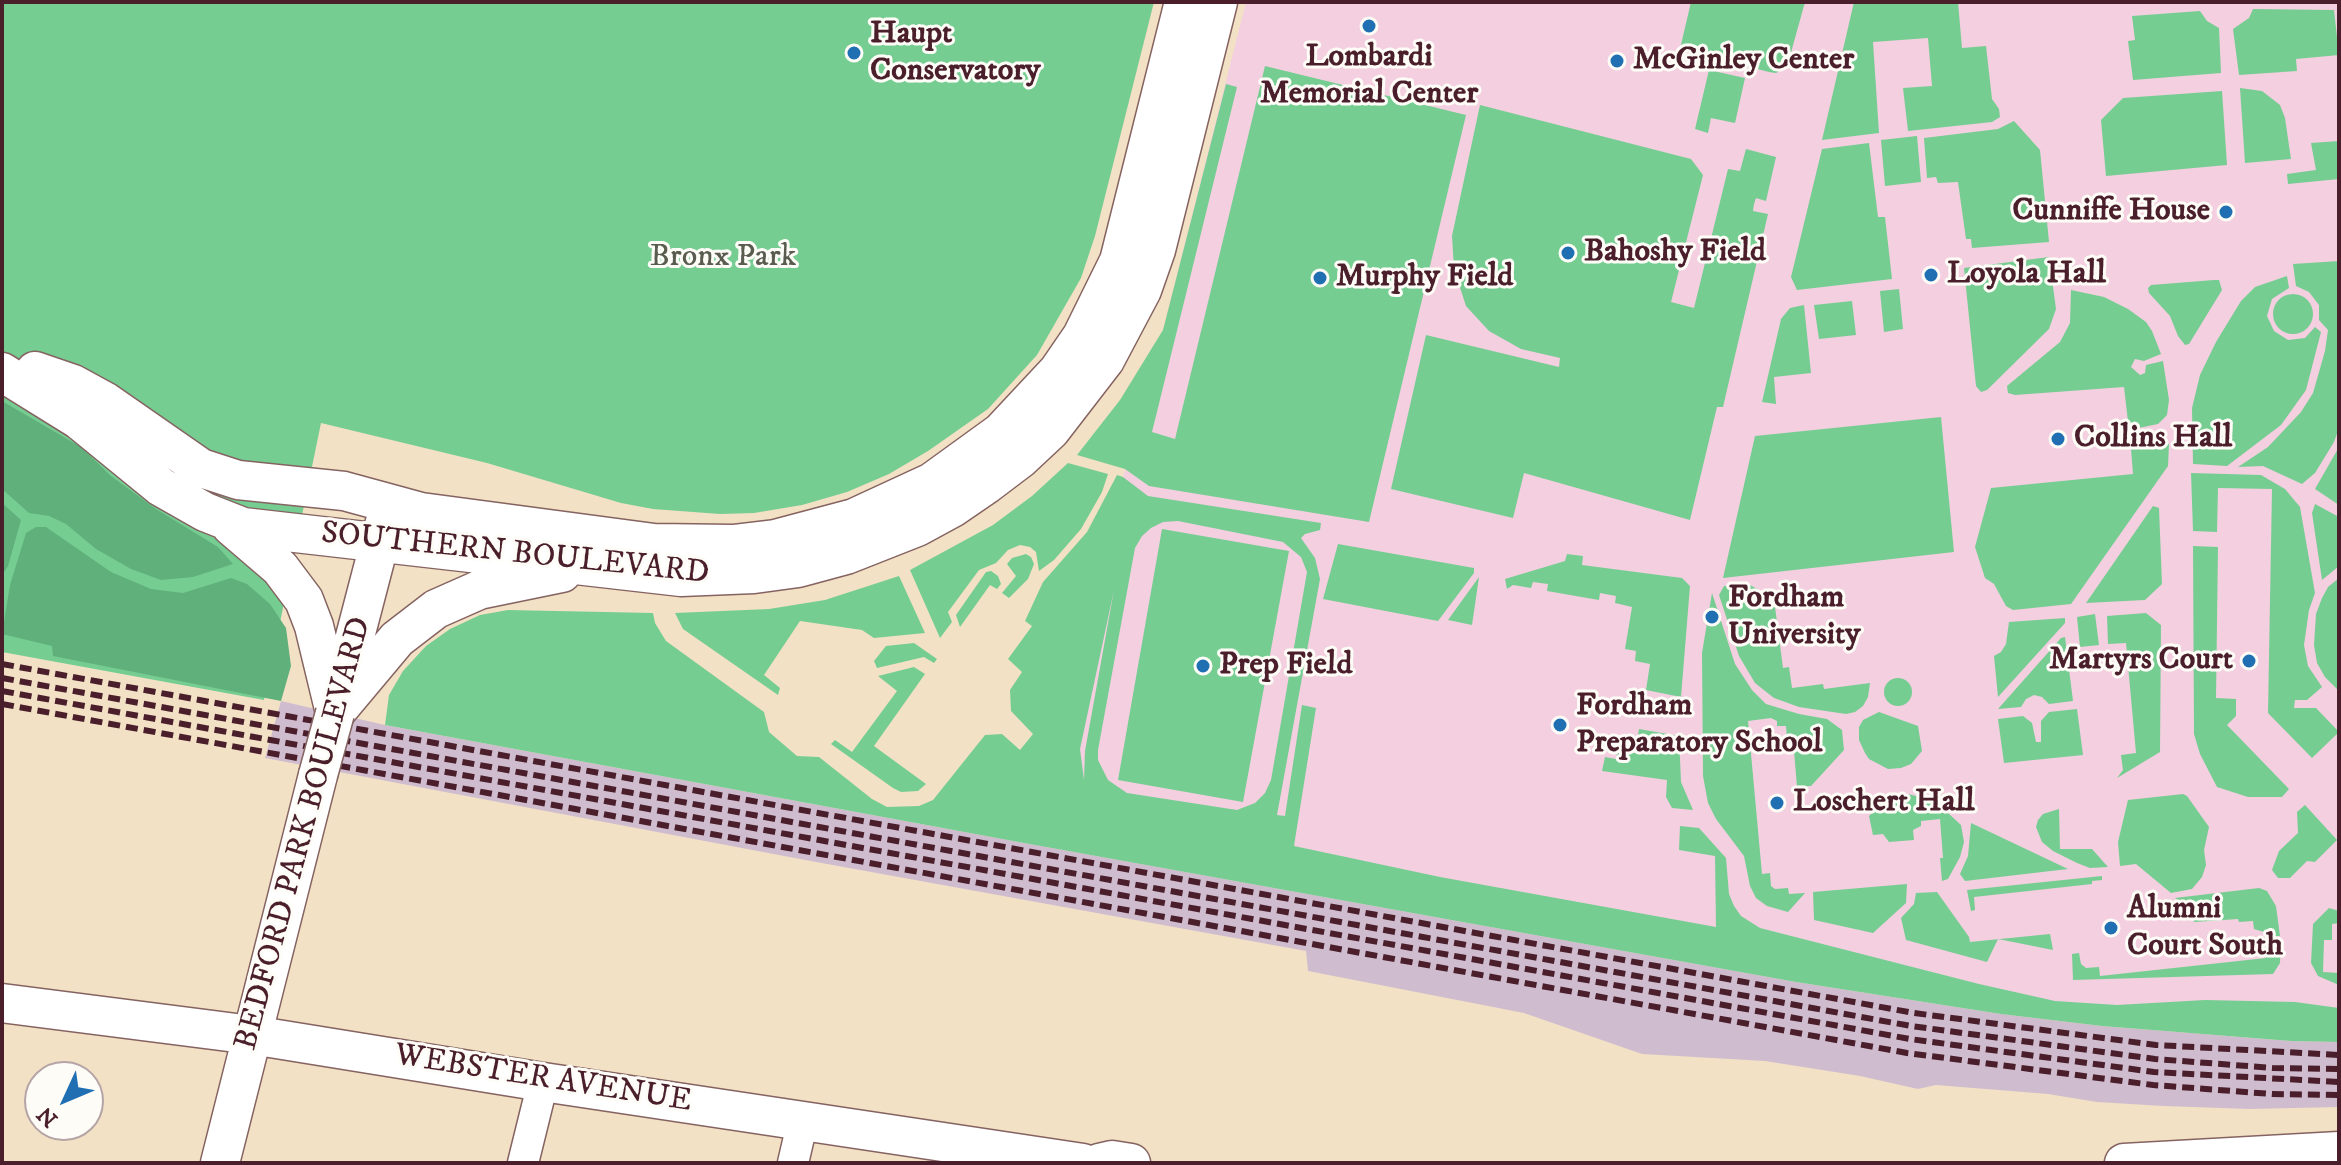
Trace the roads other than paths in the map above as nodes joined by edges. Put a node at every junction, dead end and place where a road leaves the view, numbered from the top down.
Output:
1 (1184, 2) edge
2 (1218, 2) edge
3 (2, 364) edge
4 (2, 372) edge
5 (389, 504) junction
6 (226, 522) junction
7 (381, 541) junction
8 (595, 566) junction
9 (335, 713) junction
10 (2, 1003) edge
11 (252, 1035) junction
12 (543, 1082) junction
13 (803, 1120) junction
14 (2339, 1151) edge
15 (220, 1163) edge
16 (523, 1163) edge
17 (793, 1163) edge
18 (1083, 1163) edge
19 (1099, 1163) edge
20 (1131, 1163) edge
21 (2124, 1163) edge

1 - 5 main road, SOUTHERN BOULEVARD
2 - 8 main road, SOUTHERN BOULEVARD
3 - 5 main road, SOUTHERN BOULEVARD
4 - 6 main road, SOUTHERN BOULEVARD
5 - 7 main road, BEDFORD PARK BOULEVARD
6 - 7 main road, SOUTHERN BOULEVARD
6 - 9 main road
7 - 8 main road, SOUTHERN BOULEVARD
7 - 9 main road, BEDFORD PARK BOULEVARD
8 - 9 main road
9 - 11 main road, BEDFORD PARK BOULEVARD, bridge
10 - 11 main road, WEBSTER AVENUE
11 - 12 main road, WEBSTER AVENUE
11 - 15 main road, BEDFORD PARK BOULEVARD
12 - 13 main road, WEBSTER AVENUE
12 - 16 street
13 - 17 street
13 - 18 main road, WEBSTER AVENUE
14 - 21 main road
19 - 20 main road

